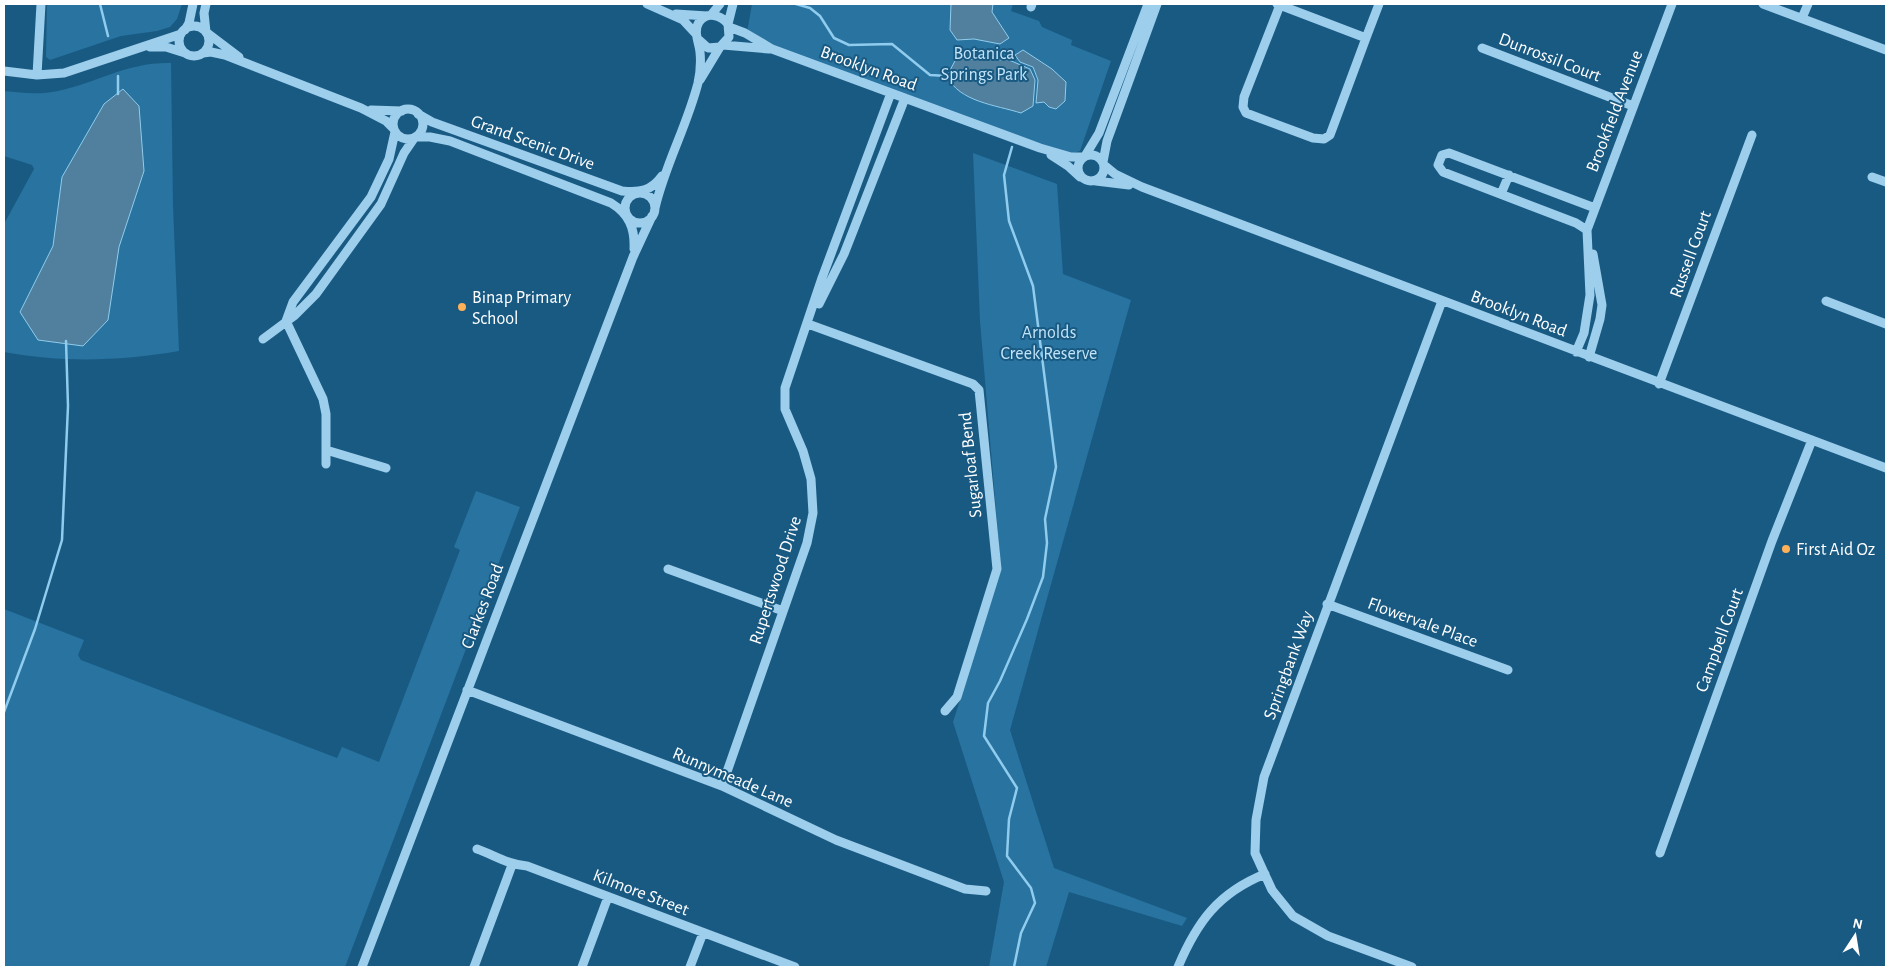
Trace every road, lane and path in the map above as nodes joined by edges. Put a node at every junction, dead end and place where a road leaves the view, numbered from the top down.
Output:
1 (41, 4) edge
2 (193, 4) edge
3 (206, 4) edge
4 (647, 4) edge
5 (720, 4) edge
6 (733, 4) edge
7 (1148, 4) edge
8 (1156, 4) edge
9 (1278, 4) edge
10 (1379, 4) edge
11 (1672, 4) edge
12 (1763, 4) edge
13 (1808, 4) edge
14 (670, 13) junction
15 (710, 15) junction
16 (1802, 18) junction
17 (728, 26) junction
18 (183, 32) junction
19 (206, 32) junction
20 (697, 37) junction
21 (1366, 38) junction
22 (722, 46) junction
23 (1482, 48) dead end
24 (772, 49) junction
25 (130, 50) junction
26 (1886, 50) edge
27 (185, 52) junction
28 (203, 53) junction
29 (259, 70) junction
30 (4, 71) edge
31 (37, 75) junction
32 (698, 82) junction
33 (891, 93) junction
34 (905, 98) junction
35 (1633, 106) junction
36 (361, 108) junction
37 (402, 111) junction
38 (418, 114) junction
39 (395, 130) junction
40 (1752, 135) dead end
41 (415, 137) junction
42 (1040, 148) junction
43 (1084, 157) junction
44 (1103, 164) junction
45 (667, 170) junction
46 (1509, 175) junction
47 (1872, 177) dead end
48 (1081, 178) junction
49 (1096, 181) junction
50 (1886, 182) edge
51 (1142, 187) junction
52 (855, 191) junction
53 (639, 193) junction
54 (1501, 194) junction
55 (866, 196) junction
56 (1595, 208) junction
57 (653, 212) junction
58 (628, 217) junction
59 (1587, 230) junction
60 (633, 257) junction
61 (1442, 300) junction
62 (1826, 301) dead end
63 (1588, 317) junction
64 (1600, 318) junction
65 (286, 321) junction
66 (808, 324) junction
67 (1886, 324) edge
68 (263, 339) dead end
69 (1576, 352) junction
70 (1589, 358) junction
71 (1659, 384) junction
72 (1812, 440) junction
73 (326, 450) junction
74 (326, 464) dead end
75 (386, 468) dead end
76 (1886, 468) edge
77 (668, 569) dead end
78 (1327, 604) junction
79 (783, 611) junction
80 (1508, 670) dead end
81 (467, 690) junction
82 (945, 711) dead end
83 (722, 786) junction
84 (477, 849) dead end
85 (1660, 853) dead end
86 (512, 866) junction
87 (1265, 874) junction
88 (986, 891) dead end
89 (608, 896) junction
90 (703, 933) junction
91 (362, 967) edge
92 (474, 967) edge
93 (582, 967) edge
94 (690, 967) edge
95 (795, 967) edge
96 (1178, 967) edge
97 (1412, 967) edge

1 - 31 street
2 - 18 street
3 - 19 street
4 - 14 street
5 - 15 street
6 - 17 street
7 - 43 street
8 - 44 street
9 - 21 street
9 - 21 street
10 - 21 street
11 - 35 street, Brookfield Avenue
12 - 16 street
13 - 16 street
14 - 15 street
14 - 20 street
15 - 17 street
15 - 20 street
16 - 26 street
17 - 22 street
17 - 24 street, Brooklyn Road
18 - 19 street, Grand Scenic Drive
18 - 25 street, Grand Scenic Drive
18 - 27 street
19 - 28 street
19 - 29 street, Grand Scenic Drive
20 - 22 street
20 - 32 street, Clarkes Road
22 - 24 street, Brooklyn Road
22 - 32 street, Clarkes Road
23 - 35 street, Dunrossil Court
24 - 33 street, Brooklyn Road
25 - 27 street, Grand Scenic Drive
25 - 31 street, Grand Scenic Drive
27 - 28 street, Grand Scenic Drive
28 - 29 street, Grand Scenic Drive
29 - 36 street, Grand Scenic Drive
30 - 31 street, Grand Scenic Drive
32 - 45 street, Clarkes Road
33 - 34 street, Brooklyn Road
33 - 52 street, Rupertswood Drive
34 - 42 street, Brooklyn Road
34 - 55 street, Rupertswood Drive
35 - 56 street, Brookfield Avenue
36 - 37 street, Grand Scenic Drive
36 - 39 street, Grand Scenic Drive
37 - 38 street, Grand Scenic Drive
37 - 39 street
38 - 41 street
38 - 53 street, Grand Scenic Drive
39 - 41 street, Grand Scenic Drive
39 - 65 street
40 - 71 street, Russell Court
41 - 58 street, Grand Scenic Drive
41 - 65 street
42 - 43 street, Brooklyn Road
42 - 48 street, Brooklyn Road
43 - 44 street
43 - 48 street
44 - 49 street
44 - 51 street, Brooklyn Road
45 - 53 street, Clarkes Road
45 - 57 street, Clarkes Road
46 - 54 street
46 - 54 street
46 - 56 street
47 - 50 street
48 - 49 street
49 - 51 street, Brooklyn Road
51 - 61 street, Brooklyn Road
52 - 55 street
52 - 66 street, Rupertswood Drive
53 - 57 street
53 - 58 street, Clarkes Road
54 - 59 street
55 - 66 street, Rupertswood Drive
56 - 59 street, Brookfield Avenue
57 - 58 street
57 - 60 street, Clarkes Road
58 - 60 street, Clarkes Road
59 - 63 street, Brookfield Avenue
59 - 64 street
60 - 81 street, Clarkes Road
61 - 69 street, Brooklyn Road
61 - 78 street, Springbank Way
62 - 67 street
63 - 64 street
63 - 69 street, Brookfield Avenue
64 - 70 street
65 - 68 street
65 - 73 street
66 - 79 street, Rupertswood Drive
66 - 82 street, Sugarloaf Bend
69 - 70 street, Brooklyn Road
70 - 71 street, Brooklyn Road
71 - 72 street, Brooklyn Road
72 - 76 street, Brooklyn Road
72 - 85 street, Campbell Court
73 - 74 street
73 - 75 street
77 - 79 street
78 - 80 street, Flowervale Place
78 - 87 street, Springbank Way
79 - 83 street, Rupertswood Drive
81 - 83 street, Runnymeade Lane
81 - 91 street, Clarkes Road
83 - 88 street, Runnymeade Lane
84 - 86 street, Kilmore Street
86 - 89 street, Kilmore Street
86 - 92 street
87 - 96 street
87 - 97 street, Springbank Way
89 - 90 street, Kilmore Street
89 - 93 street
90 - 94 street
90 - 95 street, Kilmore Street

